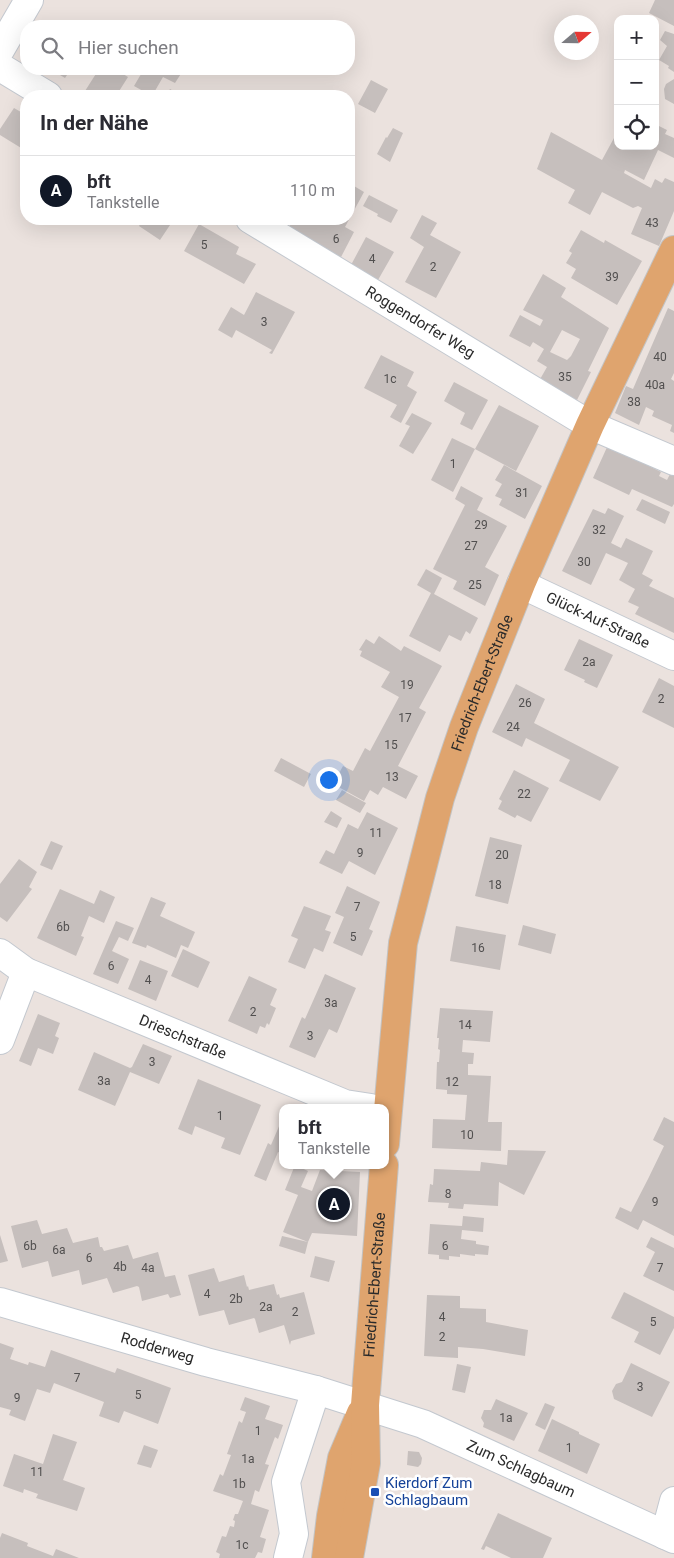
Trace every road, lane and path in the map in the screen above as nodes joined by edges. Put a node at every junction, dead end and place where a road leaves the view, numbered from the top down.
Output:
1 (29, 0) edge
2 (0, 50) edge
3 (0, 67) edge
4 (38, 90) edge
5 (260, 225) edge
6 (674, 250) edge
7 (590, 425) junction
8 (674, 461) edge
9 (521, 584) junction
10 (674, 656) edge
11 (0, 953) edge
12 (26, 972) junction
13 (0, 1040) edge
14 (345, 1104) edge
15 (383, 1104) edge
16 (384, 1169) edge
17 (0, 1302) edge
18 (316, 1390) junction
19 (365, 1405) junction
20 (674, 1501) edge
21 (669, 1537) edge
22 (288, 1558) edge
23 (326, 1558) edge
24 (349, 1558) edge

1 - 2 street
3 - 4 street
5 - 7 street, Roggendorfer Weg
6 - 7 main road, Friedrich-Ebert-Straße
7 - 8 street, Roggendorfer Weg
7 - 9 main road, Friedrich-Ebert-Straße
9 - 10 street, Glück-Auf-Straße
9 - 15 main road, Friedrich-Ebert-Straße
11 - 12 street, Drieschstraße
12 - 13 street
12 - 14 street, Drieschstraße
16 - 19 main road, Friedrich-Ebert-Straße
17 - 18 street, Rodderweg
18 - 19 street, Rodderweg
18 - 22 street
19 - 21 street, Zum Schlagbaum
19 - 23 main road, Friedrich-Ebert-Straße
19 - 24 main road, Friedrich-Ebert-Straße
20 - 21 street

